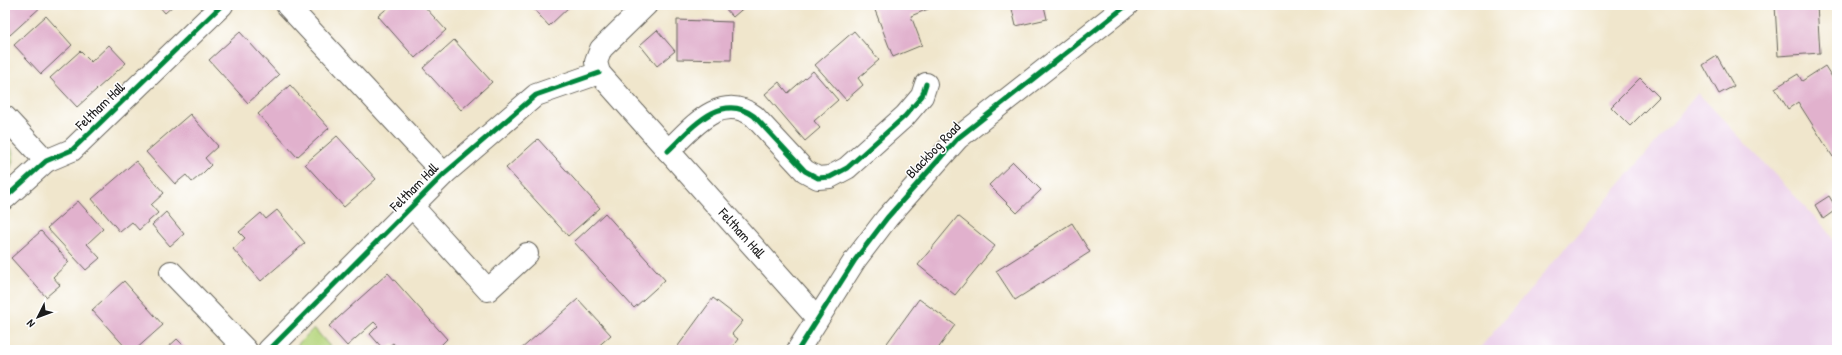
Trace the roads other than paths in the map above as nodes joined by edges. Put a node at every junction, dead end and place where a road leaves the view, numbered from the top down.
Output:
1 (222, 5) edge
2 (287, 5) edge
3 (646, 5) edge
4 (1127, 5) edge
5 (599, 73) junction
6 (926, 84) dead end
7 (5, 117) edge
8 (668, 151) junction
9 (46, 161) junction
10 (444, 174) junction
11 (5, 198) edge
12 (412, 206) junction
13 (527, 254) dead end
14 (172, 272) dead end
15 (817, 318) junction
16 (246, 350) edge
17 (269, 350) edge
18 (798, 350) edge

1 - 9 street, Feltham Hall
2 - 10 street, Feltham Hall
3 - 5 street
4 - 15 street, Blackbog Road
5 - 8 street, Feltham Hall
5 - 10 street, Feltham Hall
6 - 8 street
7 - 9 street
8 - 15 street, Feltham Hall
9 - 11 street, Feltham Hall
10 - 12 street, Feltham Hall
12 - 13 street
12 - 17 street, Feltham Hall
14 - 16 street
15 - 18 street, Blackbog Road

